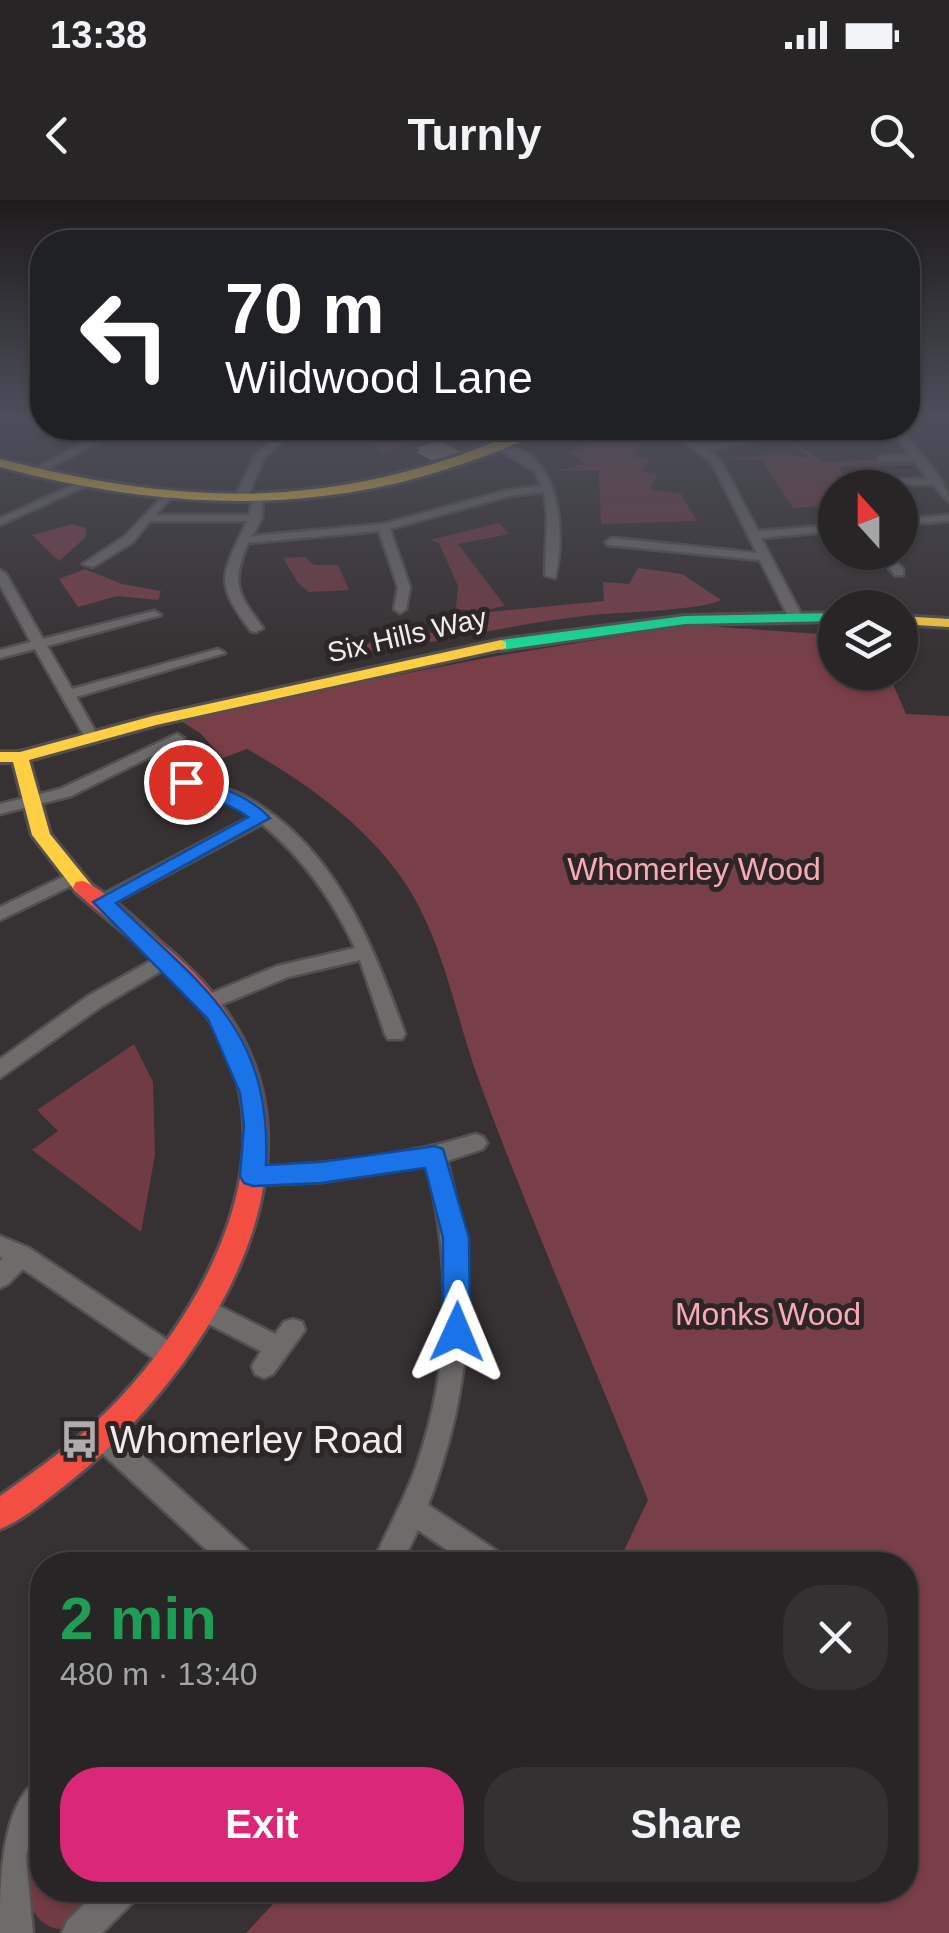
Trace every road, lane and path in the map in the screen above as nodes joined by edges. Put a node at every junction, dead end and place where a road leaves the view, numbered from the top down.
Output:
1 (51, 499) edge
2 (164, 499) edge
3 (188, 499) edge
4 (253, 499) edge
5 (283, 499) edge
6 (487, 499) edge
7 (550, 499) edge
8 (737, 499) edge
9 (252, 504) junction
10 (149, 518) junction
11 (949, 518) edge
12 (918, 521) edge
13 (0, 522) edge
14 (384, 527) junction
15 (818, 529) edge
16 (754, 534) junction
17 (247, 540) junction
18 (612, 542) dead end
19 (766, 557) junction
20 (88, 564) dead end
21 (0, 574) edge
22 (551, 575) dead end
23 (400, 610) dead end
24 (154, 615) dead end
25 (795, 616) junction
26 (818, 617) edge
27 (918, 621) edge
28 (949, 622) edge
29 (256, 628) dead end
30 (42, 644) junction
31 (218, 652) dead end
32 (0, 654) edge
33 (67, 695) junction
34 (87, 728) junction
35 (177, 738) dead end
36 (10, 757) edge
37 (194, 772) dead end
38 (32, 802) junction
39 (0, 809) edge
40 (261, 818) junction
41 (75, 878) junction
42 (102, 902) junction
43 (0, 914) edge
44 (366, 952) junction
45 (165, 960) junction
46 (209, 1002) junction
47 (395, 1034) dead end
48 (0, 1070) edge
49 (476, 1142) dead end
50 (435, 1156) junction
51 (253, 1176) junction
52 (11, 1250) edge
53 (0, 1277) edge
54 (204, 1309) junction
55 (278, 1348) dead end
56 (172, 1357) junction
57 (102, 1436) junction
58 (415, 1512) junction
59 (0, 1514) edge
60 (230, 1552) edge
61 (393, 1552) edge
62 (475, 1552) edge
63 (30, 1801) edge
64 (109, 1902) edge
65 (16, 1933) edge
66 (79, 1933) edge

1 - 13 street
2 - 10 street
3 - 9 street
4 - 9 street
5 - 9 street
6 - 14 street
7 - 22 street
8 - 16 street
9 - 10 street
9 - 17 street
10 - 20 street
11 - 12 street
14 - 17 street
14 - 23 street
15 - 16 street
16 - 19 street
17 - 29 street
18 - 19 street
19 - 25 street
21 - 30 street
24 - 30 street
25 - 26 street, Six Hills Way
25 - 34 street, Six Hills Way
27 - 28 street
30 - 32 street
30 - 33 street
31 - 33 street
33 - 34 street
34 - 36 street, Six Hills Way
35 - 38 street
36 - 38 street
37 - 40 street
38 - 39 street
38 - 41 street
40 - 42 street
40 - 44 street
41 - 42 street
41 - 43 street
42 - 45 street
44 - 46 street
44 - 47 street
45 - 46 street
45 - 48 street
46 - 51 street
49 - 50 street
50 - 51 street
50 - 58 street
51 - 54 street
52 - 53 street
52 - 56 street
54 - 55 street
54 - 56 street
56 - 57 street
57 - 59 street
57 - 60 street
58 - 61 street
58 - 62 street
63 - 65 street
64 - 66 street

